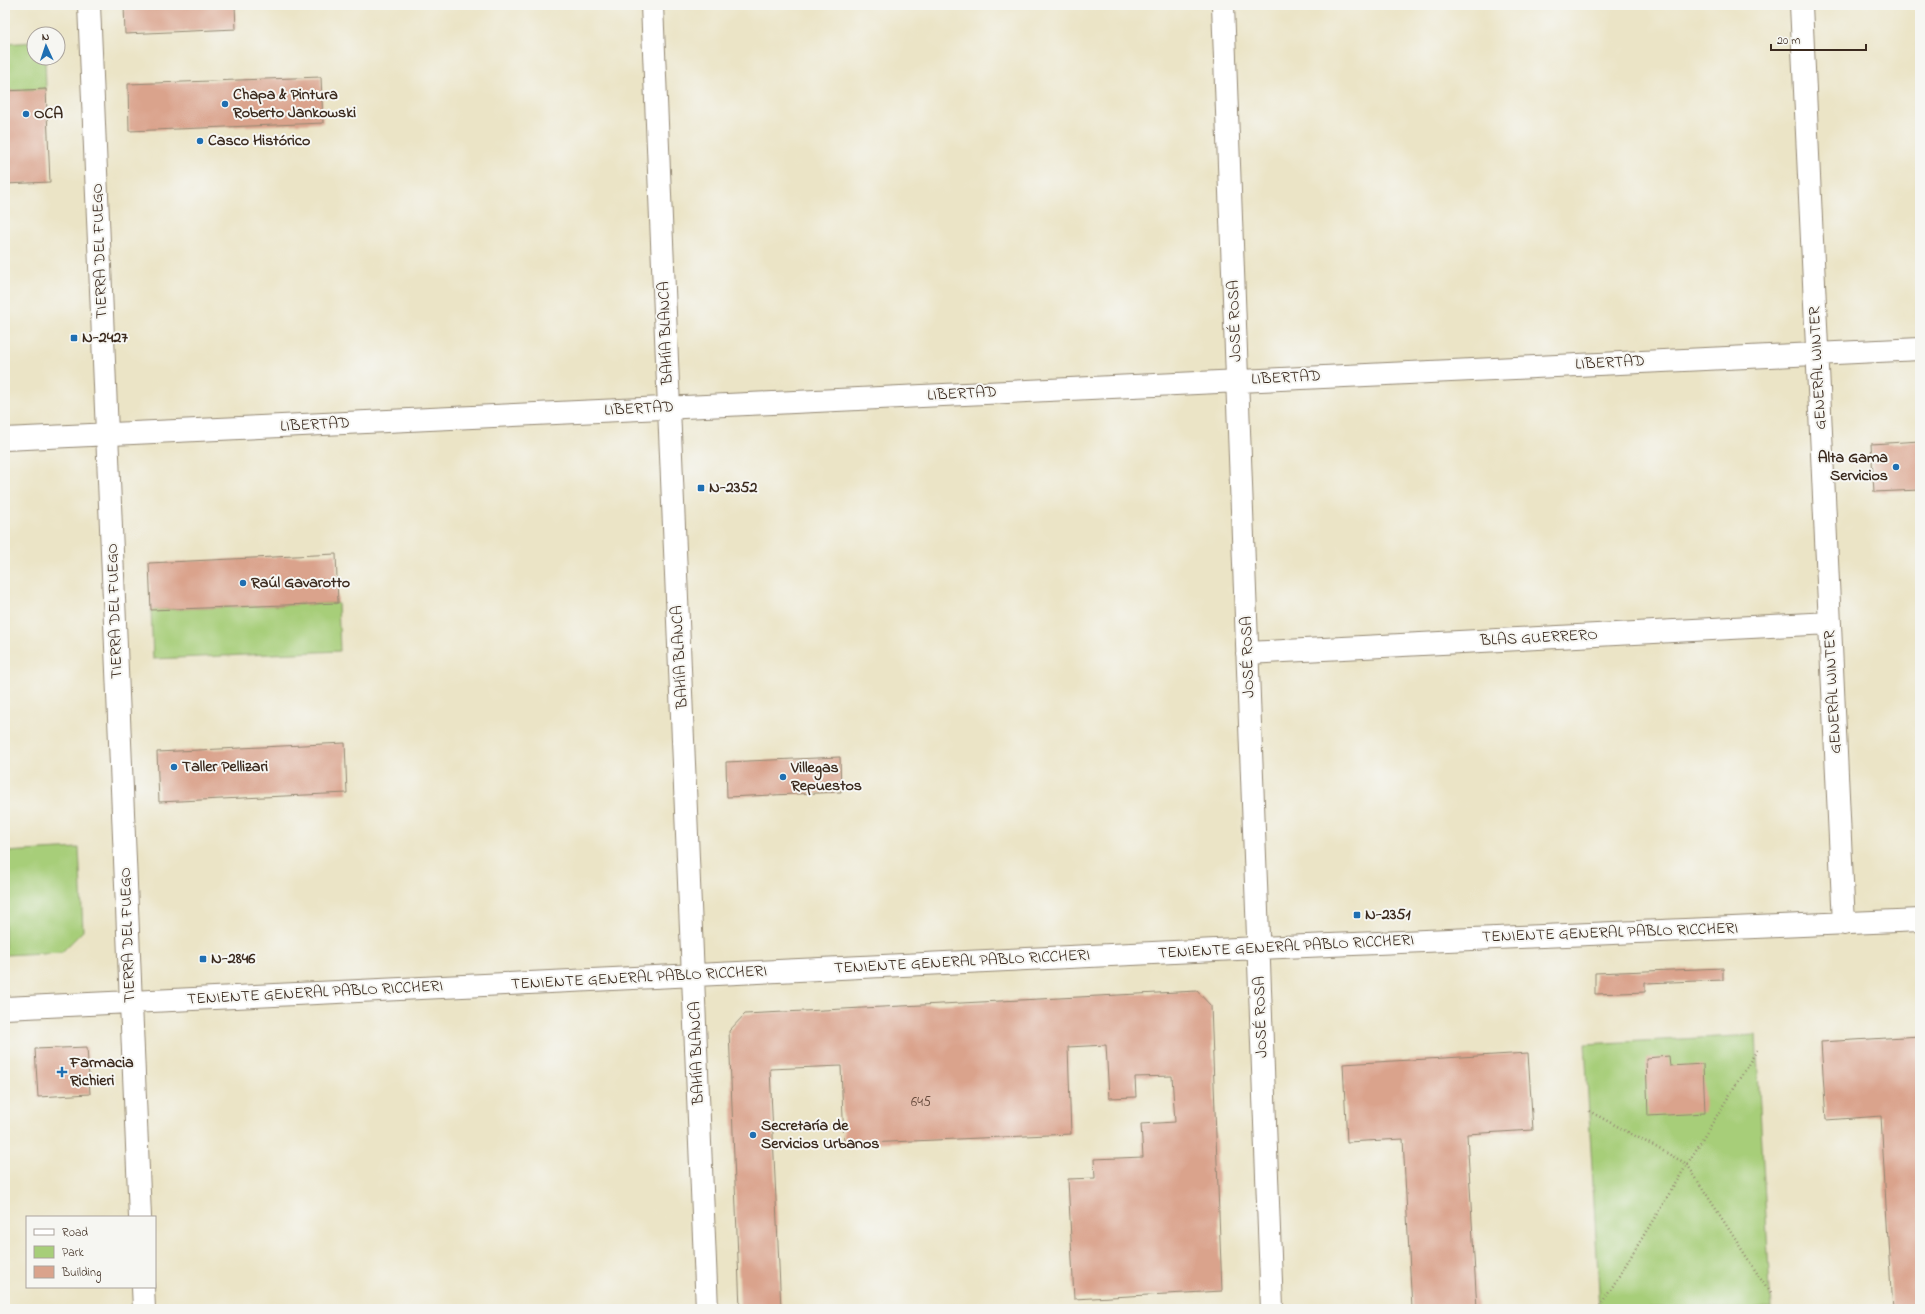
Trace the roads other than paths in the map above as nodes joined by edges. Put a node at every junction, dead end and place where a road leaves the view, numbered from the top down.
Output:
1 (89, 5) edge
2 (652, 5) edge
3 (1223, 5) edge
4 (1801, 5) edge
5 (1920, 349) edge
6 (1817, 354) junction
7 (1237, 381) junction
8 (669, 408) junction
9 (107, 435) junction
10 (5, 439) edge
11 (1830, 623) junction
12 (1248, 653) junction
13 (1920, 920) edge
14 (1844, 924) junction
15 (1258, 948) junction
16 (694, 975) junction
17 (131, 1002) junction
18 (5, 1008) edge
19 (140, 1216) edge
20 (143, 1288) edge
21 (144, 1309) edge
22 (707, 1309) edge
23 (1272, 1309) edge

1 - 9 street, TIERRA DEL FUEGO
2 - 8 street, BAHÍA BLANCA
3 - 7 street, JOSÉ ROSA
4 - 6 street, GENERAL WINTER
5 - 6 street, LIBERTAD
6 - 7 street, LIBERTAD
6 - 11 street, GENERAL WINTER
7 - 8 street, LIBERTAD
7 - 12 street, JOSÉ ROSA
8 - 9 street, LIBERTAD
8 - 16 street, BAHÍA BLANCA
9 - 10 street, LIBERTAD
9 - 17 street, TIERRA DEL FUEGO
11 - 12 street, BLAS GUERRERO
11 - 14 street, GENERAL WINTER
12 - 15 street, JOSÉ ROSA
13 - 14 street, TENIENTE GENERAL PABLO RICCHERI
14 - 15 street, TENIENTE GENERAL PABLO RICCHERI
15 - 16 street, TENIENTE GENERAL PABLO RICCHERI
15 - 23 street, JOSÉ ROSA
16 - 17 street, TENIENTE GENERAL PABLO RICCHERI
16 - 22 street, BAHÍA BLANCA
17 - 18 street, TENIENTE GENERAL PABLO RICCHERI
17 - 19 street, TIERRA DEL FUEGO
20 - 21 street

